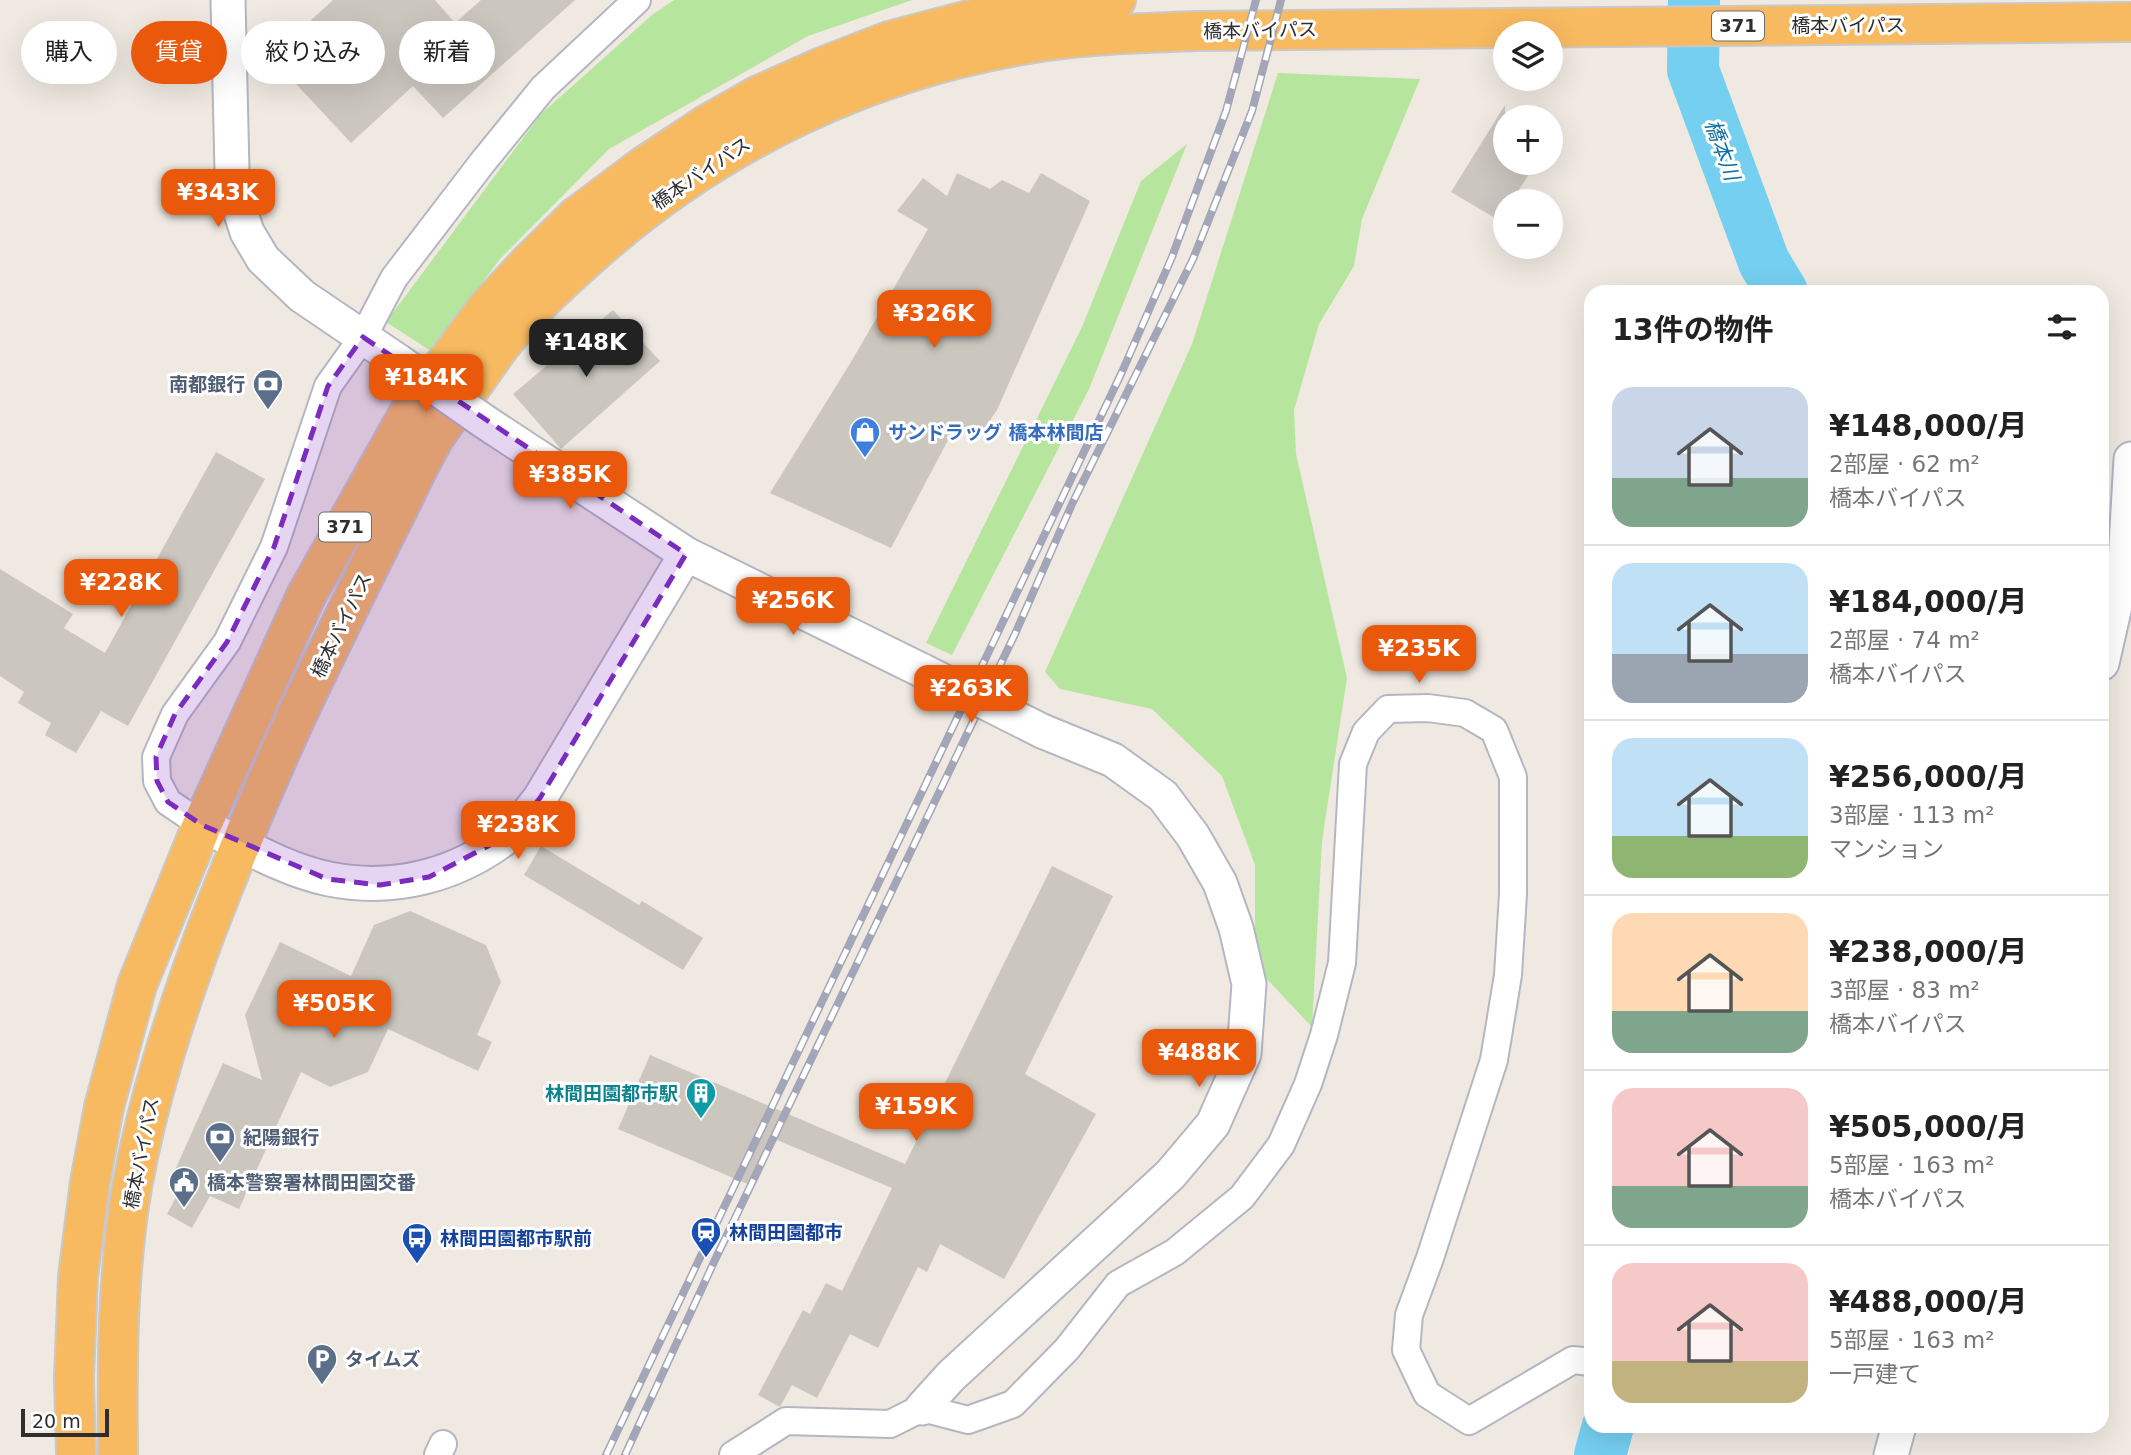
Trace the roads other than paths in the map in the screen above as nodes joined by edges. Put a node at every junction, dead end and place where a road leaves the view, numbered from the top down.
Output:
1 (228, 0) edge
2 (637, 0) edge
3 (1116, 0) edge
4 (2131, 22) edge
5 (363, 337) junction
6 (2131, 459) edge
7 (686, 554) junction
8 (2109, 632) edge
9 (202, 825) junction
10 (240, 842) junction
11 (1584, 1361) edge
12 (922, 1408) junction
13 (1897, 1433) edge
14 (75, 1455) edge
15 (118, 1455) edge
16 (733, 1455) edge
17 (1891, 1455) edge

1 - 5 street
2 - 5 street
3 - 9 highway, 橋本バイパス / 371
4 - 10 highway, 橋本バイパス / 371
5 - 7 street, bridge
5 - 9 street
6 - 8 street
7 - 10 street
7 - 12 street, bridge
9 - 10 street
9 - 14 highway, 橋本バイパス / 371
10 - 15 highway, 橋本バイパス / 371
11 - 12 street
12 - 16 street
13 - 17 street

